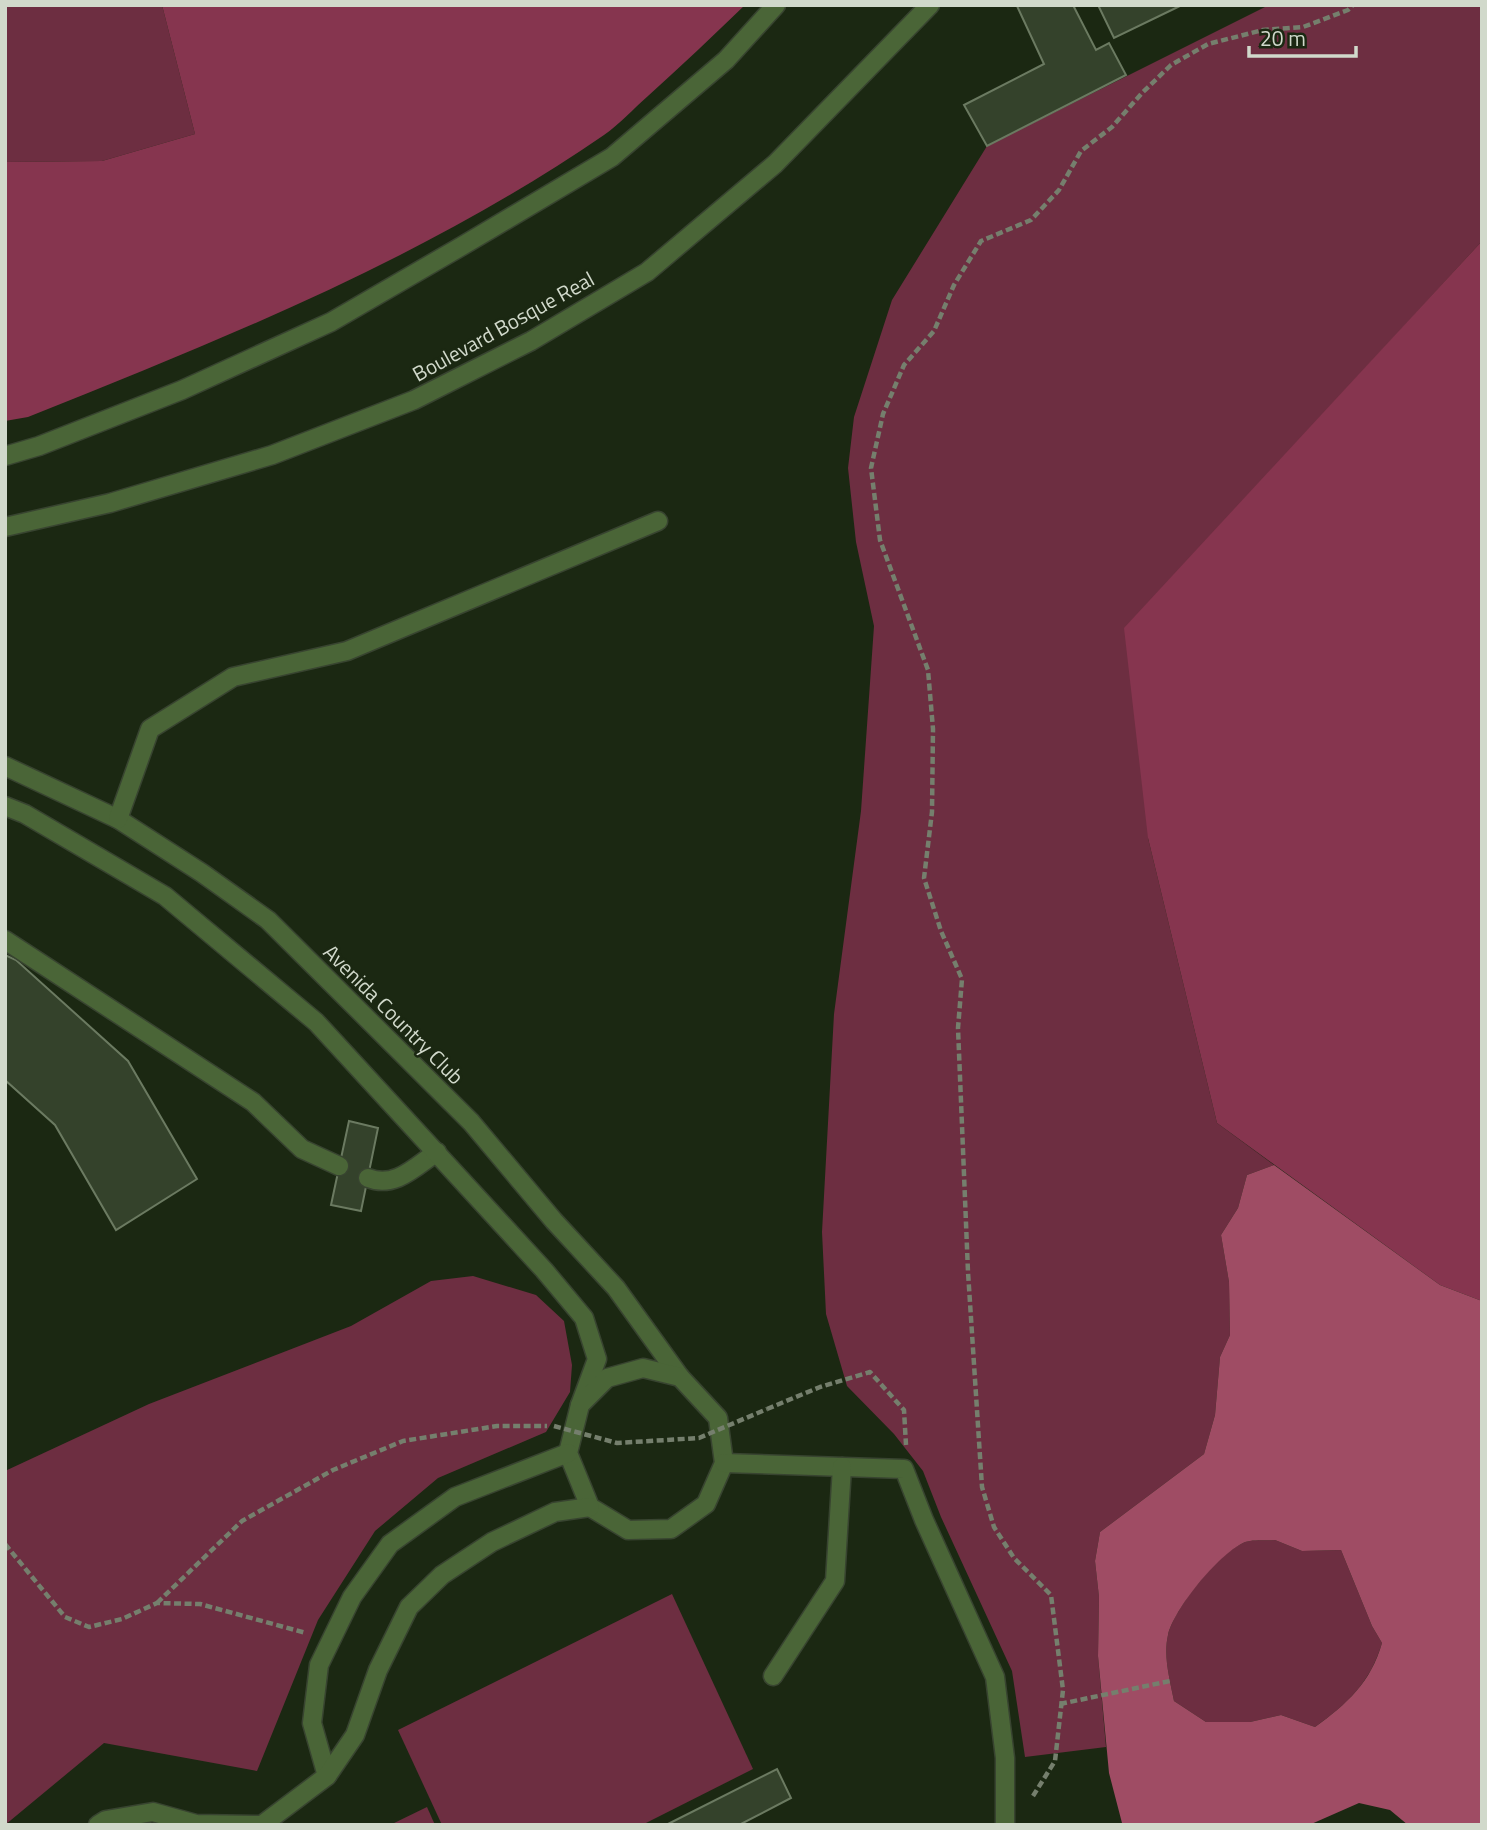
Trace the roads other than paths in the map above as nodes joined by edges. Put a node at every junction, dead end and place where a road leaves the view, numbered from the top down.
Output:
1 (776, 5) edge
2 (930, 5) edge
3 (5, 456) edge
4 (658, 521) dead end
5 (5, 527) edge
6 (5, 766) edge
7 (5, 806) edge
8 (118, 820) junction
9 (5, 940) edge
10 (437, 1152) junction
11 (339, 1166) dead end
12 (368, 1178) dead end
13 (680, 1377) junction
14 (580, 1405) junction
15 (568, 1453) junction
16 (724, 1463) junction
17 (842, 1468) junction
18 (590, 1507) junction
19 (773, 1676) dead end
20 (327, 1776) junction
21 (98, 1825) edge
22 (262, 1825) edge
23 (1004, 1825) edge

1 - 3 street
2 - 5 street, Boulevard Bosque Real
4 - 8 street
6 - 8 street, Avenida Country Club
7 - 10 street
8 - 13 street, Avenida Country Club
9 - 11 street
10 - 12 street
10 - 14 street
13 - 14 street
13 - 16 street
14 - 15 street
15 - 18 street
15 - 20 street
16 - 17 street
16 - 18 street
17 - 19 street
17 - 23 street
18 - 20 street
20 - 22 street
21 - 22 street

